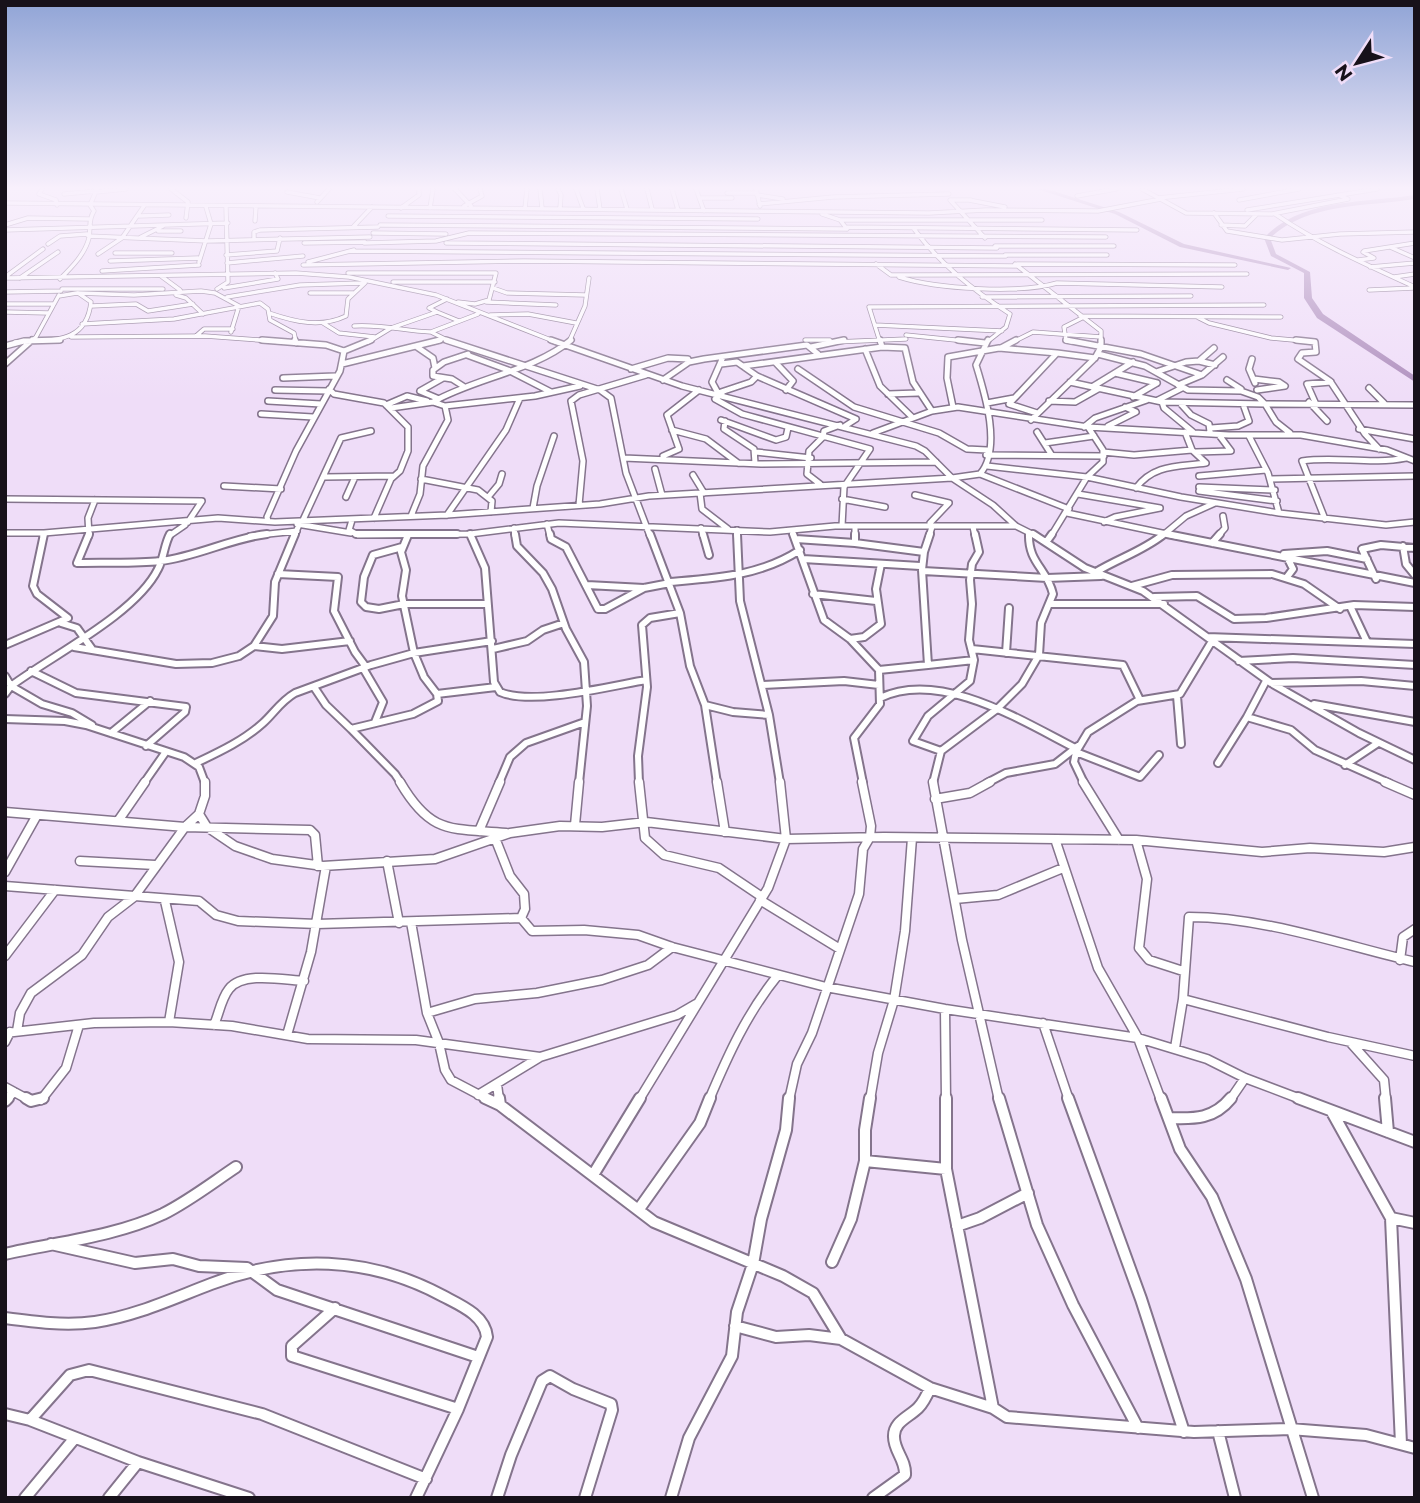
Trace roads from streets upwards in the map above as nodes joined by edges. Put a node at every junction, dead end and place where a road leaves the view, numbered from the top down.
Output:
1 (30, 259) edge
2 (48, 259) edge
3 (78, 259) edge
4 (165, 259) edge
5 (198, 259) edge
6 (227, 259) edge
7 (269, 259) edge
8 (303, 259) edge
9 (321, 259) edge
10 (440, 259) edge
11 (808, 259) edge
12 (874, 259) edge
13 (940, 259) edge
14 (1009, 259) edge
15 (1353, 259) edge
16 (1368, 259) edge
17 (1415, 260) edge
18 (110, 261) joint
19 (1357, 261) junction
20 (439, 262) junction
21 (580, 262) joint
22 (227, 263) junction
23 (303, 264) junction
24 (348, 264) junction
25 (199, 265) junction
26 (816, 265) junction
27 (877, 265) junction
28 (1017, 265) junction
29 (1100, 265) junction
30 (1235, 265) dead end
31 (945, 266) junction
32 (1369, 267) junction
33 (102, 271) junction
34 (433, 272) junction
35 (226, 273) junction
36 (275, 273) junction
37 (296, 273) junction
38 (346, 274) junction
39 (1111, 274) junction
40 (1247, 274) dead end
41 (1415, 274) edge
42 (193, 275) junction
43 (896, 275) junction
44 (958, 275) junction
45 (1029, 275) junction
46 (161, 276) junction
47 (5, 278) edge
48 (96, 278) junction
49 (589, 278) dead end
50 (1394, 278) junction
51 (20, 279) junction
52 (60, 279) junction
53 (68, 279) junction
54 (278, 279) junction
55 (374, 282) junction
56 (389, 282) junction
57 (366, 283) junction
58 (494, 285) junction
59 (967, 285) junction
60 (292, 286) junction
61 (1043, 287) junction
62 (1222, 287) dead end
63 (1415, 287) edge
64 (217, 289) junction
65 (179, 290) junction
66 (1369, 290) dead end
67 (5, 292) edge
68 (60, 292) junction
69 (206, 292) junction
70 (78, 293) junction
71 (160, 293) junction
72 (310, 293) dead end
73 (354, 293) junction
74 (585, 295) junction
75 (1052, 295) junction
76 (1191, 296) dead end
77 (227, 297) junction
78 (981, 297) junction
79 (448, 300) junction
80 (485, 302) junction
81 (5, 304) edge
82 (54, 304) junction
83 (193, 304) junction
84 (556, 305) dead end
85 (1264, 305) dead end
86 (91, 306) junction
87 (239, 306) junction
88 (995, 306) junction
89 (1069, 307) junction
90 (464, 308) junction
91 (5, 312) edge
92 (148, 312) junction
93 (438, 312) junction
94 (49, 313) junction
95 (203, 313) junction
96 (269, 313) junction
97 (478, 314) junction
98 (489, 315) junction
99 (1081, 317) junction
100 (1197, 317) junction
101 (1281, 317) dead end
102 (495, 318) junction
103 (459, 321) junction
104 (146, 322) junction
105 (323, 322) junction
106 (576, 323) junction
107 (82, 324) junction
108 (875, 325) junction
109 (354, 326) dead end
110 (906, 326) junction
111 (391, 328) junction
112 (233, 329) junction
113 (1002, 331) junction
114 (431, 332) junction
115 (196, 336) junction
116 (1065, 336) junction
117 (71, 337) junction
118 (375, 337) junction
119 (906, 337) junction
120 (225, 338) junction
121 (1101, 338) junction
122 (880, 339) junction
123 (5, 340) edge
124 (442, 340) junction
125 (805, 340) dead end
126 (14, 341) junction
127 (845, 341) junction
128 (31, 342) junction
129 (296, 343) junction
130 (985, 343) junction
131 (565, 344) junction
132 (5, 346) edge
133 (1101, 346) junction
134 (417, 347) junction
135 (811, 347) junction
136 (882, 347) junction
137 (905, 348) junction
138 (999, 348) junction
139 (1214, 348) dead end
140 (865, 349) junction
141 (982, 350) junction
142 (344, 351) junction
143 (478, 351) junction
144 (1057, 353) junction
145 (818, 354) junction
146 (467, 355) junction
147 (1096, 356) junction
148 (723, 357) junction
149 (1223, 357) dead end
150 (1252, 359) dead end
151 (1199, 361) junction
152 (689, 362) junction
153 (775, 362) junction
154 (1133, 362) junction
155 (5, 364) edge
156 (342, 364) junction
157 (522, 365) junction
158 (721, 365) junction
159 (1215, 365) junction
160 (743, 366) junction
161 (1177, 366) junction
162 (435, 368) junction
163 (631, 369) junction
164 (798, 369) dead end
165 (508, 370) junction
166 (1156, 372) junction
167 (1115, 373) junction
168 (647, 375) junction
169 (1202, 375) junction
170 (335, 376) junction
171 (757, 376) junction
172 (283, 377) dead end
173 (445, 377) junction
174 (1254, 379) junction
175 (663, 380) junction
176 (1170, 380) junction
177 (1227, 380) dead end
178 (1070, 382) junction
179 (1331, 382) junction
180 (1157, 383) junction
181 (584, 385) junction
182 (463, 386) junction
183 (1180, 386) junction
184 (1096, 388) junction
185 (1369, 388) dead end
186 (275, 390) dead end
187 (328, 390) junction
188 (600, 390) junction
189 (699, 390) junction
190 (786, 390) junction
191 (1241, 390) junction
192 (1255, 391) junction
193 (552, 392) junction
194 (1208, 392) junction
195 (918, 393) junction
196 (720, 394) junction
197 (890, 395) junction
198 (1133, 397) junction
199 (520, 398) junction
200 (1014, 398) junction
201 (844, 400) junction
202 (1147, 400) junction
203 (268, 401) dead end
204 (435, 401) junction
205 (1049, 401) junction
206 (1159, 402) junction
207 (1312, 402) junction
208 (987, 403) junction
209 (1346, 403) junction
210 (321, 404) junction
211 (823, 404) junction
212 (1181, 404) junction
213 (1234, 404) junction
214 (1265, 404) junction
215 (1384, 404) junction
216 (1415, 405) edge
217 (445, 406) junction
218 (1244, 406) junction
219 (389, 407) junction
220 (953, 407) junction
221 (1125, 407) junction
222 (932, 411) junction
223 (991, 412) junction
224 (1038, 413) junction
225 (261, 414) dead end
226 (313, 417) junction
227 (912, 417) junction
228 (1031, 420) junction
229 (900, 421) junction
230 (1327, 421) dead end
231 (843, 425) junction
232 (1086, 427) junction
233 (788, 428) junction
234 (1104, 428) junction
235 (1223, 428) junction
236 (1359, 429) junction
237 (672, 430) junction
238 (371, 431) dead end
239 (1210, 431) junction
240 (1037, 432) dead end
241 (1185, 432) junction
242 (873, 433) junction
243 (1194, 433) junction
244 (1294, 434) junction
245 (1219, 435) junction
246 (1229, 435) junction
247 (554, 436) dead end
248 (1094, 436) junction
249 (1249, 436) junction
250 (823, 437) junction
251 (1415, 439) edge
252 (1045, 443) junction
253 (1380, 449) junction
254 (1194, 451) junction
255 (756, 452) junction
256 (986, 453) junction
257 (1051, 454) junction
258 (1104, 454) junction
259 (624, 458) junction
260 (658, 458) junction
261 (1407, 458) junction
262 (808, 459) junction
263 (1415, 461) edge
264 (936, 462) junction
265 (738, 463) junction
266 (755, 463) junction
267 (860, 463) junction
268 (1192, 464) junction
269 (987, 466) junction
270 (655, 469) dead end
271 (1266, 470) junction
272 (502, 474) dead end
273 (980, 474) junction
274 (692, 475) dead end
275 (394, 476) junction
276 (1199, 476) junction
277 (1415, 476) edge
278 (325, 477) junction
279 (355, 477) junction
280 (1087, 477) junction
281 (953, 478) junction
282 (421, 479) junction
283 (1271, 479) junction
284 (1308, 479) junction
285 (848, 483) junction
286 (821, 485) junction
287 (224, 486) dead end
288 (461, 488) junction
289 (1136, 488) junction
290 (281, 489) junction
291 (1199, 489) junction
292 (1275, 491) junction
293 (702, 493) junction
294 (1078, 494) junction
295 (662, 495) junction
296 (915, 495) dead end
297 (489, 496) junction
298 (346, 497) dead end
299 (5, 499) edge
300 (95, 499) junction
301 (842, 499) junction
302 (1195, 500) junction
303 (637, 501) junction
304 (1277, 501) junction
305 (1215, 503) junction
306 (579, 505) junction
307 (885, 507) dead end
308 (533, 508) junction
309 (1068, 511) junction
310 (491, 512) junction
311 (1279, 513) junction
312 (447, 514) junction
313 (411, 516) junction
314 (1223, 516) dead end
315 (374, 518) junction
316 (1325, 519) junction
317 (352, 520) junction
318 (192, 522) junction
319 (271, 522) junction
320 (1415, 522) edge
321 (1104, 523) junction
322 (547, 524) junction
323 (300, 525) junction
324 (646, 526) junction
325 (842, 526) junction
326 (855, 526) junction
327 (1016, 526) junction
328 (932, 527) junction
329 (973, 527) junction
330 (88, 528) junction
331 (514, 528) junction
332 (701, 528) junction
333 (733, 529) junction
334 (792, 531) junction
335 (5, 533) edge
336 (44, 533) junction
337 (351, 533) junction
338 (1029, 533) junction
339 (470, 534) junction
340 (1165, 534) junction
341 (374, 535) junction
342 (408, 535) junction
343 (796, 539) junction
344 (1047, 541) junction
345 (1212, 542) junction
346 (855, 543) junction
347 (1403, 546) junction
348 (402, 547) junction
349 (1415, 548) edge
350 (389, 550) junction
351 (800, 550) junction
352 (924, 552) junction
353 (709, 555) dead end
354 (1276, 555) junction
355 (401, 556) junction
356 (1287, 557) junction
357 (803, 559) junction
358 (1367, 559) junction
359 (161, 561) junction
360 (881, 564) junction
361 (922, 569) junction
362 (1096, 572) junction
363 (278, 574) junction
364 (971, 575) junction
365 (1415, 575) edge
366 (738, 576) junction
367 (1105, 576) junction
368 (1287, 577) junction
369 (1047, 578) junction
370 (1376, 579) junction
371 (670, 583) junction
372 (1415, 583) edge
373 (587, 585) junction
374 (1132, 586) junction
375 (644, 588) junction
376 (813, 594) junction
377 (1154, 597) junction
378 (876, 601) junction
379 (404, 604) junction
380 (487, 604) junction
381 (1051, 604) junction
382 (1164, 604) junction
383 (1350, 606) junction
384 (1415, 607) edge
385 (1009, 608) dead end
386 (1340, 609) junction
387 (680, 613) junction
388 (58, 623) junction
389 (564, 623) junction
390 (85, 638) junction
391 (850, 639) junction
392 (1210, 639) junction
393 (350, 641) junction
394 (1367, 642) junction
395 (1415, 644) edge
396 (5, 645) edge
397 (492, 645) junction
398 (254, 646) junction
399 (73, 647) junction
400 (92, 649) junction
401 (972, 649) junction
402 (414, 653) junction
403 (1006, 653) junction
404 (1039, 656) junction
405 (974, 660) junction
406 (1238, 661) junction
407 (928, 665) junction
408 (1415, 665) edge
409 (365, 667) junction
410 (879, 670) junction
411 (31, 671) junction
412 (646, 680) junction
413 (8, 682) edge
414 (1268, 682) junction
415 (763, 685) junction
416 (879, 685) junction
417 (1415, 686) edge
418 (314, 687) junction
419 (496, 687) junction
420 (588, 691) junction
421 (5, 694) edge
422 (437, 694) junction
423 (955, 695) junction
424 (1177, 696) junction
425 (880, 698) junction
426 (1140, 700) junction
427 (150, 701) junction
428 (1310, 704) junction
429 (705, 705) junction
430 (994, 710) junction
431 (769, 715) junction
432 (1247, 717) junction
433 (5, 719) edge
434 (375, 722) junction
435 (585, 722) junction
436 (1415, 722) edge
437 (99, 729) junction
438 (351, 729) junction
439 (111, 733) junction
440 (1378, 743) junction
441 (1181, 744) dead end
442 (146, 746) junction
443 (1076, 749) junction
444 (941, 751) junction
445 (165, 753) junction
446 (1159, 755) dead end
447 (1415, 760) edge
448 (1218, 762) dead end
449 (196, 763) junction
450 (1345, 765) junction
451 (1415, 795) edge
452 (934, 799) junction
453 (5, 812) edge
454 (200, 814) junction
455 (37, 815) junction
456 (118, 821) junction
457 (646, 822) junction
458 (575, 825) junction
459 (871, 826) junction
460 (185, 827) junction
461 (208, 827) junction
462 (479, 831) junction
463 (725, 832) junction
464 (510, 833) junction
465 (884, 836) junction
466 (870, 837) junction
467 (495, 838) junction
468 (849, 838) junction
469 (912, 838) junction
470 (786, 839) junction
471 (944, 839) junction
472 (1055, 839) junction
473 (1119, 840) junction
474 (1136, 840) junction
475 (1415, 847) edge
476 (863, 849) junction
477 (80, 861) dead end
478 (387, 861) junction
479 (155, 865) junction
480 (322, 866) junction
481 (1063, 868) junction
482 (5, 872) edge
483 (5, 886) edge
484 (55, 890) junction
485 (117, 895) junction
486 (134, 897) junction
487 (761, 898) junction
488 (955, 899) junction
489 (166, 901) junction
490 (118, 907) junction
491 (521, 918) junction
492 (411, 922) junction
493 (399, 923) junction
494 (317, 924) junction
495 (1415, 929) edge
496 (672, 947) junction
497 (840, 949) junction
498 (5, 956) edge
499 (726, 960) junction
500 (1400, 960) junction
501 (1415, 962) edge
502 (1183, 971) junction
503 (778, 975) junction
504 (304, 981) junction
505 (826, 987) junction
506 (1183, 999) junction
507 (894, 1000) junction
508 (699, 1001) junction
509 (945, 1009) junction
510 (428, 1013) junction
511 (980, 1015) junction
512 (169, 1022) junction
513 (1043, 1023) junction
514 (79, 1025) junction
515 (214, 1025) junction
516 (11, 1032) edge
517 (287, 1035) junction
518 (1138, 1038) junction
519 (5, 1042) edge
520 (1350, 1042) junction
521 (439, 1043) junction
522 (1175, 1048) junction
523 (1415, 1056) edge
524 (540, 1057) junction
525 (1245, 1078) junction
526 (497, 1084) junction
527 (10, 1090) edge
528 (478, 1095) junction
529 (5, 1101) edge
530 (500, 1105) junction
531 (1332, 1111) junction
532 (1170, 1118) junction
533 (1388, 1132) junction
534 (1415, 1143) edge
535 (865, 1161) junction
536 (236, 1167) dead end
537 (946, 1169) junction
538 (593, 1175) junction
539 (1028, 1193) junction
540 (639, 1209) junction
541 (1391, 1218) junction
542 (1415, 1223) edge
543 (957, 1226) junction
544 (51, 1244) junction
545 (5, 1254) edge
546 (832, 1262) dead end
547 (752, 1264) junction
548 (253, 1270) junction
549 (335, 1308) junction
550 (5, 1318) edge
551 (735, 1326) junction
552 (841, 1339) junction
553 (478, 1357) junction
554 (930, 1388) junction
555 (993, 1408) junction
556 (458, 1409) junction
557 (5, 1414) edge
558 (30, 1420) junction
559 (1138, 1428) junction
560 (1290, 1429) junction
561 (1219, 1431) junction
562 (1184, 1432) junction
563 (74, 1439) junction
564 (1401, 1444) junction
565 (1415, 1448) edge
566 (138, 1462) junction
567 (426, 1479) junction
568 (245, 1497) edge
569 (25, 1498) edge
570 (108, 1498) edge
571 (416, 1498) edge
572 (497, 1498) edge
573 (584, 1498) edge
574 (671, 1498) edge
575 (873, 1498) edge
576 (1235, 1498) edge
577 (1313, 1498) edge

1 - 47 street
2 - 51 street
3 - 52 street
4 - 18 street
5 - 25 street
6 - 22 street
7 - 22 street
8 - 23 street
9 - 23 street
10 - 20 street
11 - 26 street
12 - 27 street
13 - 31 street
14 - 28 street
15 - 19 street
16 - 19 street
17 - 32 street
18 - 33 street
19 - 32 street
20 - 21 street
20 - 24 street
20 - 34 street
21 - 26 street
22 - 35 street
23 - 24 street
23 - 37 street
24 - 38 street
25 - 33 street
25 - 42 street
26 - 27 street
27 - 31 street
27 - 43 street
28 - 29 street
28 - 31 street
28 - 45 street
29 - 30 street
29 - 39 street
31 - 44 street
32 - 50 street
33 - 48 street
34 - 38 street
34 - 58 street
35 - 36 street
35 - 42 street
35 - 64 street
36 - 37 street
36 - 54 street
37 - 38 street
38 - 55 street
39 - 40 street
39 - 45 street
41 - 50 street
42 - 46 street
43 - 44 street
43 - 59 street
44 - 45 street
44 - 59 street
45 - 61 street
46 - 48 street
46 - 65 street
47 - 51 street
48 - 53 street
49 - 74 street
50 - 63 street
51 - 52 street
52 - 53 street
53 - 68 street
54 - 60 street
54 - 64 street
55 - 56 street
55 - 57 street
56 - 58 street
56 - 79 street
57 - 60 street
57 - 73 street
58 - 74 street
58 - 80 street
59 - 61 street
59 - 78 street
60 - 77 street
61 - 62 street
61 - 75 street
63 - 66 street
64 - 69 street
65 - 68 street
65 - 69 street
65 - 71 street
67 - 68 street
68 - 70 street
68 - 82 street
69 - 77 street
70 - 71 street
70 - 86 street
71 - 83 street
72 - 73 street
73 - 105 street
74 - 106 street
75 - 76 street
75 - 78 street
75 - 89 street
77 - 87 street
78 - 88 street
79 - 80 street
79 - 90 street
79 - 93 street
80 - 84 street
81 - 82 street
82 - 94 street
83 - 92 street
83 - 95 street
85 - 89 street
86 - 92 street
86 - 107 street
87 - 95 street
87 - 96 street
87 - 112 street
88 - 89 street
88 - 108 street
88 - 113 street
89 - 99 street
90 - 97 street
90 - 98 street
91 - 94 street
92 - 104 street
93 - 103 street
93 - 111 street
94 - 128 street
95 - 104 street
96 - 105 street
96 - 129 street
97 - 102 street
97 - 103 street
98 - 102 street
98 - 106 street
99 - 100 street
99 - 116 street
99 - 121 street
100 - 101 street
100 - 179 street
102 - 131 street
103 - 114 street
104 - 107 street
105 - 118 street
106 - 131 street
107 - 117 street
108 - 110 street
108 - 122 street
109 - 111 street
110 - 113 street
110 - 119 street
111 - 114 street
111 - 118 street
112 - 115 street
112 - 120 street
113 - 130 street
114 - 124 street
115 - 117 street
115 - 120 street
116 - 121 street
116 - 133 street
116 - 138 street
117 - 128 street
118 - 142 street
119 - 122 street
119 - 130 street
119 - 137 street
120 - 129 street
121 - 133 street
122 - 127 street
122 - 136 street
123 - 126 street
124 - 134 street
124 - 143 street
125 - 127 street
126 - 128 street
126 - 132 street
127 - 135 street
128 - 155 street
129 - 142 street
130 - 141 street
131 - 157 street
131 - 163 street
133 - 147 street
133 - 161 street
134 - 156 street
134 - 162 street
135 - 145 street
135 - 148 street
136 - 137 street
136 - 140 street
137 - 195 street
138 - 141 street
138 - 144 street
139 - 151 street
140 - 145 street
140 - 197 street
141 - 208 street
141 - 220 street
142 - 156 street
143 - 146 street
143 - 157 street
144 - 147 street
144 - 200 street
145 - 153 street
146 - 162 street
146 - 165 street
147 - 154 street
147 - 178 street
148 - 152 street
148 - 158 street
149 - 159 street
150 - 174 street
151 - 159 street
151 - 161 street
152 - 163 street
152 - 175 street
153 - 160 street
153 - 190 street
154 - 166 street
154 - 167 street
156 - 170 street
157 - 165 street
157 - 181 street
158 - 160 street
158 - 196 street
159 - 169 street
160 - 171 street
161 - 166 street
161 - 169 street
162 - 173 street
163 - 168 street
164 - 201 street
165 - 182 street
165 - 193 street
166 - 176 street
167 - 180 street
167 - 184 street
168 - 175 street
168 - 188 street
169 - 183 street
170 - 172 street
170 - 187 street
171 - 190 street
171 - 196 street
173 - 182 street
173 - 204 street
174 - 192 street
174 - 192 street
175 - 189 street
176 - 180 street
176 - 183 street
177 - 191 street
178 - 184 street
178 - 205 street
179 - 207 street
179 - 209 street
180 - 198 street
181 - 188 street
181 - 193 street
182 - 204 street
183 - 194 street
183 - 206 street
184 - 198 street
184 - 205 street
185 - 215 street
186 - 187 street
187 - 210 street
187 - 219 street
188 - 259 street
188 - 306 street
189 - 196 street
189 - 237 street
190 - 211 street
191 - 192 street
191 - 194 street
192 - 214 street
193 - 199 street
194 - 213 street
195 - 197 street
195 - 222 street
196 - 231 street
196 - 233 street
197 - 227 street
198 - 202 street
199 - 217 street
199 - 288 street
200 - 208 street
200 - 224 street
201 - 211 street
201 - 229 street
202 - 206 street
202 - 221 street
203 - 210 street
204 - 217 street
204 - 219 street
204 - 219 street
205 - 224 street
206 - 212 street
206 - 243 street
207 - 209 street
207 - 214 street
207 - 230 street
208 - 223 street
209 - 215 street
209 - 236 street
210 - 226 street
211 - 231 street
212 - 213 street
212 - 239 street
213 - 218 street
214 - 218 street
214 - 244 street
215 - 216 street
217 - 282 street
218 - 235 street
219 - 275 street
220 - 222 street
220 - 223 street
221 - 232 street
221 - 234 street
222 - 227 street
223 - 228 street
223 - 256 street
224 - 228 street
225 - 226 street
226 - 290 street
227 - 229 street
228 - 232 street
229 - 242 street
229 - 256 street
231 - 242 street
231 - 250 street
232 - 234 street
232 - 248 street
233 - 250 street
233 - 255 street
234 - 241 street
235 - 239 street
235 - 246 street
236 - 251 street
236 - 253 street
237 - 260 street
237 - 265 street
238 - 278 street
239 - 243 street
239 - 245 street
240 - 252 street
241 - 243 street
241 - 254 street
242 - 264 street
244 - 249 street
244 - 253 street
245 - 246 street
245 - 254 street
246 - 249 street
247 - 308 street
248 - 252 street
248 - 258 street
249 - 271 street
250 - 262 street
250 - 267 street
252 - 257 street
253 - 261 street
254 - 258 street
254 - 268 street
255 - 262 street
255 - 266 street
256 - 257 street
256 - 269 street
257 - 258 street
258 - 280 street
259 - 260 street
259 - 303 street
260 - 265 street
261 - 263 street
261 - 284 street
262 - 266 street
262 - 267 street
262 - 286 street
264 - 267 street
264 - 281 street
265 - 266 street
267 - 285 street
268 - 276 street
268 - 289 street
269 - 273 street
269 - 280 street
270 - 295 street
271 - 276 street
271 - 283 street
272 - 297 street
273 - 281 street
273 - 309 street
274 - 293 street
275 - 279 street
275 - 315 street
276 - 291 street
277 - 284 street
278 - 279 street
278 - 323 street
279 - 298 street
280 - 289 street
280 - 294 street
281 - 285 street
281 - 327 street
282 - 288 street
282 - 313 street
283 - 284 street
283 - 292 street
284 - 316 street
285 - 286 street
285 - 301 street
286 - 293 street
287 - 290 street
288 - 297 street
288 - 312 street
289 - 302 street
290 - 319 street
291 - 292 street
291 - 302 street
291 - 304 street
292 - 304 street
293 - 295 street
293 - 333 street
294 - 309 street
294 - 321 street
295 - 303 street
296 - 328 street
297 - 310 street
299 - 300 street
300 - 318 street
300 - 330 street
301 - 307 street
301 - 325 street
302 - 305 street
303 - 306 street
303 - 324 street
304 - 311 street
305 - 311 street
305 - 340 street
306 - 308 street
308 - 310 street
309 - 321 street
309 - 344 street
310 - 312 street
311 - 316 street
312 - 313 street
313 - 315 street
314 - 345 street
315 - 317 street
316 - 320 street
317 - 323 street
317 - 337 street
318 - 319 street
318 - 330 street
318 - 359 street
319 - 323 street
321 - 340 street
322 - 324 street
322 - 331 street
322 - 373 street
323 - 337 street
323 - 359 street
323 - 363 street
324 - 332 street
324 - 371 street
325 - 326 street
325 - 334 street
326 - 328 street
326 - 346 street
327 - 329 street
327 - 338 street
328 - 329 street
328 - 352 street
329 - 364 street
330 - 336 street
330 - 359 street
331 - 339 street
331 - 389 street
332 - 333 street
332 - 353 street
333 - 334 street
333 - 366 street
334 - 343 street
335 - 336 street
336 - 388 street
337 - 341 street
338 - 344 street
338 - 369 street
339 - 342 street
339 - 380 street
340 - 345 street
340 - 362 street
341 - 342 street
341 - 350 street
342 - 348 street
343 - 346 street
343 - 351 street
344 - 362 street
345 - 354 street
346 - 352 street
347 - 349 street
347 - 358 street
347 - 365 street
348 - 350 street
348 - 355 street
350 - 355 street
350 - 379 street
351 - 357 street
351 - 366 street
352 - 361 street
354 - 356 street
354 - 358 street
355 - 379 street
356 - 368 street
356 - 370 street
357 - 360 street
357 - 376 street
358 - 370 street
359 - 390 street
360 - 361 street
360 - 378 street
361 - 364 street
361 - 407 street
362 - 367 street
363 - 393 street
363 - 398 street
364 - 369 street
364 - 401 street
366 - 371 street
366 - 415 street
367 - 369 street
367 - 374 street
368 - 374 street
368 - 386 street
369 - 381 street
370 - 372 street
371 - 375 street
371 - 387 street
373 - 375 street
373 - 375 street
374 - 377 street
376 - 378 street
376 - 391 street
377 - 382 street
377 - 386 street
378 - 391 street
379 - 380 street
379 - 402 street
380 - 397 street
381 - 382 street
381 - 404 street
382 - 392 street
383 - 384 street
383 - 386 street
383 - 394 street
385 - 403 street
387 - 412 street
387 - 429 street
388 - 390 street
388 - 396 street
389 - 397 street
389 - 420 street
390 - 399 street
390 - 400 street
391 - 410 street
392 - 394 street
392 - 406 street
392 - 424 street
393 - 398 street
393 - 409 street
394 - 395 street
397 - 402 street
397 - 419 street
398 - 400 street
399 - 400 street
399 - 411 street
401 - 403 street
401 - 405 street
402 - 409 street
402 - 422 street
403 - 404 street
404 - 426 street
404 - 430 street
405 - 407 street
405 - 423 street
406 - 408 street
406 - 414 street
407 - 410 street
409 - 418 street
409 - 434 street
410 - 416 street
411 - 413 street
411 - 427 street
412 - 420 street
412 - 457 street
413 - 421 street
413 - 437 street
414 - 417 street
414 - 428 street
414 - 432 street
415 - 416 street
415 - 431 street
416 - 425 street
418 - 438 street
418 - 449 street
419 - 420 street
419 - 422 street
420 - 435 street
422 - 434 street
423 - 425 street
423 - 430 street
423 - 444 street
424 - 426 street
424 - 441 street
425 - 459 street
426 - 443 street
427 - 439 street
427 - 442 street
428 - 436 street
428 - 440 street
429 - 431 street
429 - 463 street
430 - 443 street
430 - 444 street
431 - 470 street
432 - 448 street
432 - 450 street
433 - 437 street
434 - 438 street
435 - 458 street
435 - 462 street
437 - 439 street
438 - 462 street
439 - 442 street
440 - 447 street
440 - 450 street
442 - 445 street
443 - 446 street
443 - 452 street
443 - 473 street
444 - 452 street
445 - 449 street
445 - 456 street
449 - 454 street
450 - 451 street
452 - 471 street
453 - 455 street
454 - 460 street
454 - 461 street
455 - 456 street
455 - 482 street
456 - 460 street
457 - 458 street
457 - 463 street
457 - 487 street
458 - 464 street
459 - 465 street
459 - 466 street
460 - 461 street
460 - 479 street
461 - 480 street
461 - 480 street
462 - 464 street
463 - 470 street
464 - 467 street
465 - 466 street
465 - 469 street
466 - 468 street
466 - 476 street
467 - 478 street
467 - 491 street
468 - 470 street
468 - 476 street
469 - 471 street
469 - 507 street
470 - 487 street
471 - 472 street
471 - 488 street
472 - 473 street
472 - 481 street
473 - 474 street
474 - 475 street
474 - 502 street
476 - 497 street
477 - 479 street
478 - 480 street
478 - 493 street
479 - 486 street
480 - 494 street
481 - 488 street
481 - 518 street
483 - 484 street
484 - 485 street
484 - 498 street
485 - 486 street
485 - 490 street
486 - 489 street
486 - 490 street
487 - 497 street
487 - 499 street
488 - 511 street
489 - 494 street
489 - 512 street
490 - 516 street
491 - 492 street
491 - 496 street
492 - 493 street
492 - 510 street
493 - 494 street
494 - 504 street
495 - 500 street
496 - 499 street
496 - 510 street
497 - 505 street
499 - 503 street
499 - 508 street
500 - 501 street
500 - 502 street
502 - 506 street
503 - 505 street
503 - 540 street
504 - 515 street
504 - 517 street
505 - 507 street
505 - 547 street
506 - 520 street
506 - 522 street
507 - 509 street
507 - 535 street
508 - 524 street
508 - 538 street
509 - 511 street
509 - 537 street
510 - 521 street
511 - 513 street
511 - 539 street
512 - 514 street
512 - 515 street
513 - 518 street
513 - 562 street
514 - 516 street
514 - 527 street
515 - 517 street
516 - 519 street
517 - 521 street
518 - 522 street
518 - 532 street
520 - 523 street
520 - 533 street
521 - 524 street
521 - 528 street
522 - 525 street
524 - 526 street
525 - 531 street
525 - 532 street
526 - 528 street
526 - 530 street
527 - 529 street
528 - 530 street
530 - 538 street
531 - 533 street
531 - 541 street
532 - 560 street
533 - 534 street
535 - 537 street
535 - 546 street
536 - 544 street
537 - 543 street
538 - 540 street
539 - 543 street
539 - 559 street
540 - 547 street
541 - 542 street
541 - 564 street
543 - 555 street
544 - 545 street
544 - 548 street
547 - 551 street
547 - 552 street
548 - 549 street
548 - 550 street
548 - 553 street
549 - 553 street
549 - 556 street
551 - 552 street
551 - 574 street
552 - 554 street
553 - 556 street
554 - 555 street
554 - 575 street
555 - 559 street
556 - 567 street
557 - 558 street
558 - 563 street
558 - 567 street
559 - 562 street
560 - 561 street
560 - 564 street
560 - 577 street
561 - 562 street
561 - 576 street
563 - 566 street
563 - 569 street
564 - 565 street
566 - 568 street
566 - 570 street
567 - 571 street
572 - 573 street

